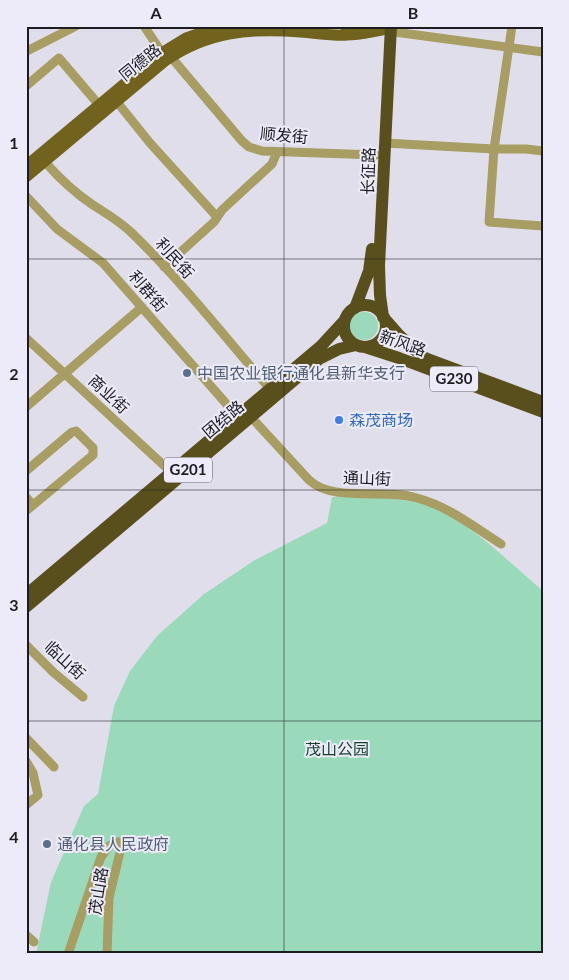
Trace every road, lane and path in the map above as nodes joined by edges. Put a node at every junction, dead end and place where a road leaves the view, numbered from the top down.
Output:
1 (76, 26) edge
2 (144, 26) edge
3 (220, 26) edge
4 (345, 26) edge
5 (512, 26) edge
6 (386, 28) edge
7 (509, 48) junction
8 (26, 49) edge
9 (543, 52) edge
10 (166, 55) junction
11 (26, 86) edge
12 (116, 102) junction
13 (98, 105) junction
14 (385, 143) junction
15 (494, 149) junction
16 (543, 151) edge
17 (277, 152) junction
18 (376, 155) junction
19 (28, 161) edge
20 (45, 162) junction
21 (26, 178) edge
22 (26, 196) edge
23 (217, 217) junction
24 (543, 226) edge
25 (164, 267) junction
26 (142, 307) junction
27 (355, 308) junction
28 (384, 316) junction
29 (345, 320) junction
30 (26, 338) edge
31 (361, 346) junction
32 (65, 374) junction
33 (270, 388) junction
34 (543, 402) edge
35 (26, 407) edge
36 (543, 412) edge
37 (236, 416) junction
38 (251, 416) junction
39 (26, 471) edge
40 (171, 472) junction
41 (26, 497) edge
42 (30, 508) edge
43 (500, 544) dead end
44 (26, 595) edge
45 (26, 607) edge
46 (26, 645) edge
47 (83, 697) dead end
48 (26, 738) edge
49 (26, 761) edge
50 (54, 767) dead end
51 (26, 805) edge
52 (26, 935) edge
53 (34, 942) dead end
54 (68, 954) edge
55 (107, 954) edge

1 - 8 street
2 - 10 street, 顺发街
3 - 10 main road, 同德路
4 - 6 main road
5 - 7 street
6 - 7 street
6 - 10 main road, 同德路
6 - 14 highway, 长征路
6 - 18 highway, 长征路
7 - 9 street
7 - 15 street
10 - 12 main road, 同德路
10 - 13 main road, 同德路
10 - 17 street, 顺发街
11 - 13 street
12 - 20 main road, 同德路
12 - 23 street
13 - 19 main road, 同德路
14 - 15 street
14 - 28 highway, 长征路
15 - 16 street
15 - 24 street
17 - 18 street, 顺发街
17 - 23 street
18 - 27 highway, 长征路
20 - 21 main road, 同德路
20 - 25 street, 利民街
22 - 26 street, 利群街
23 - 25 street
25 - 33 street, 利民街
26 - 32 street
26 - 37 street, 利群街
27 - 28 highway
27 - 29 highway
28 - 31 highway
28 - 34 highway, 新风路 / G230
29 - 31 highway
29 - 33 highway, 团结路 / G201
30 - 32 street, 商业街
31 - 36 highway, 新风路 / G230
31 - 38 highway, 团结路 / G201
32 - 35 street
32 - 40 street, 商业街
33 - 37 highway, 团结路 / G201
37 - 40 highway, 团结路 / G201
38 - 43 street, 通山街
38 - 45 highway, 团结路 / G201
39 - 42 street
40 - 44 highway, 团结路 / G201
41 - 42 street
46 - 47 street, 临山街
48 - 50 street
49 - 51 street
52 - 53 street
54 - 55 street, 茂山路

